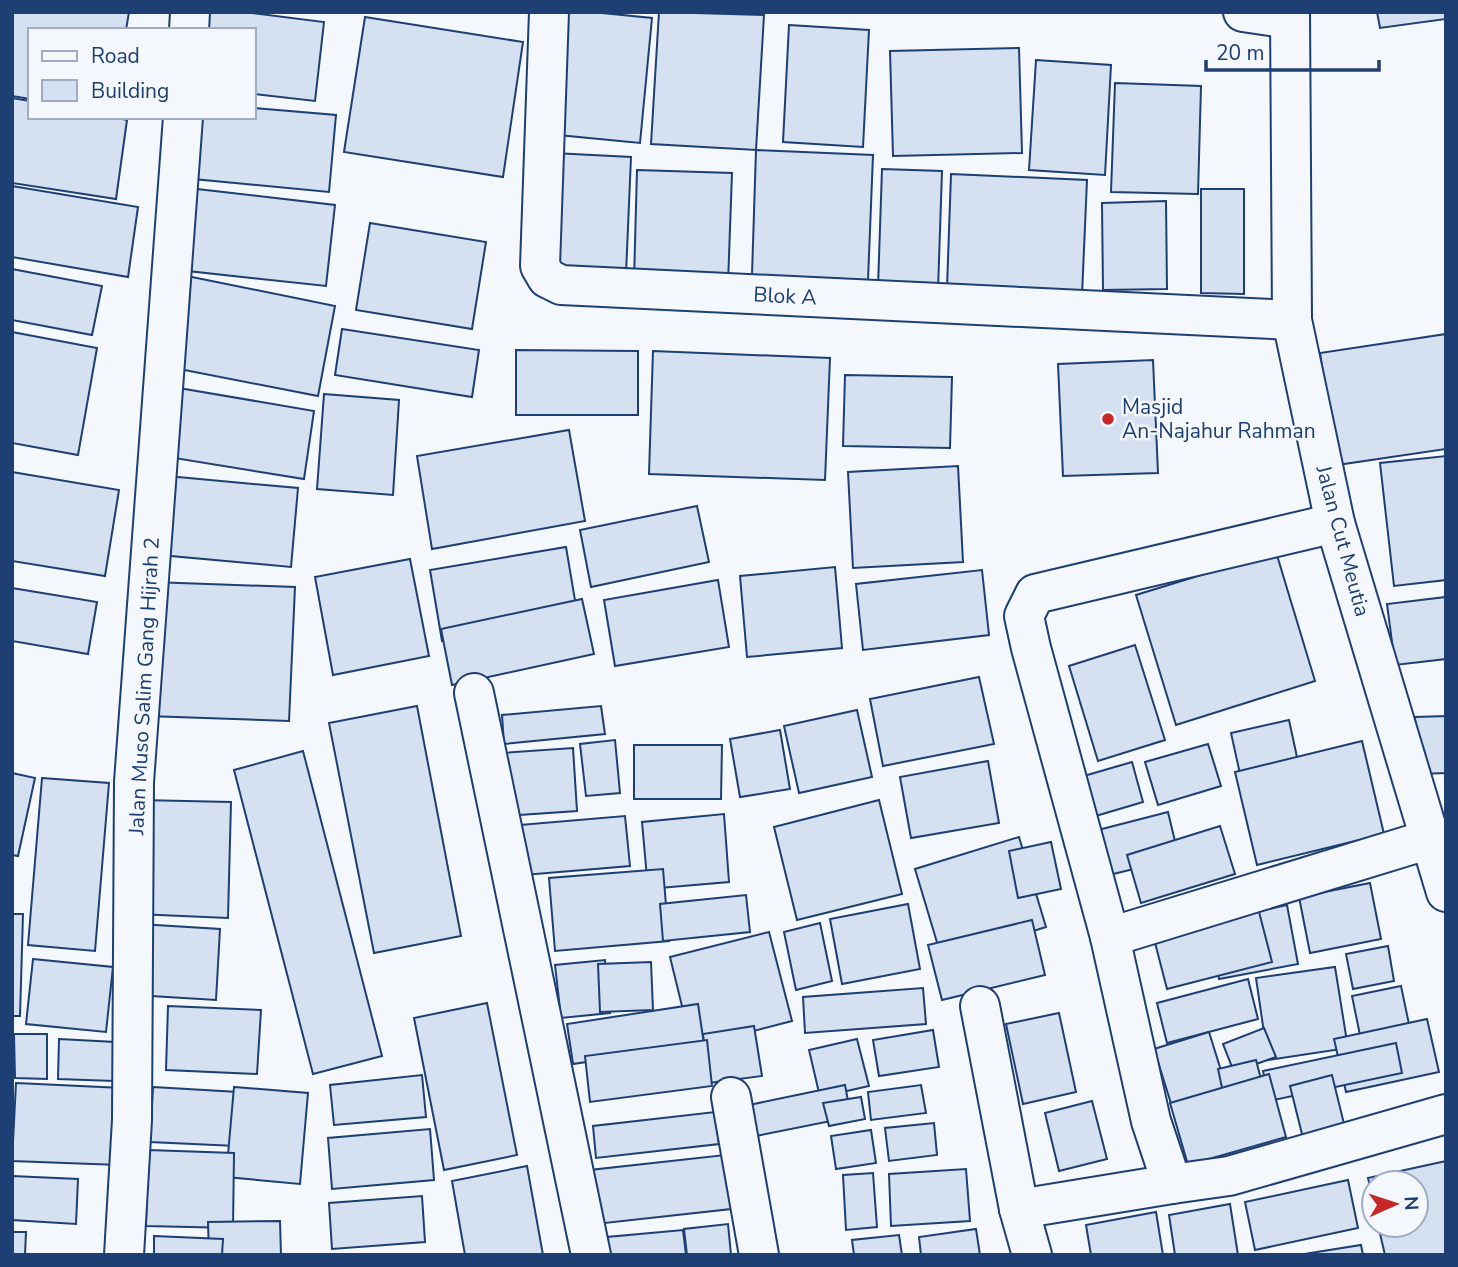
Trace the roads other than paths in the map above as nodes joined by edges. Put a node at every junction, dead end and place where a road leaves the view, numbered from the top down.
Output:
1 (549, 12) edge
2 (1243, 12) edge
3 (1290, 16) edge
4 (183, 119) edge
5 (1292, 320) junction
6 (1335, 523) junction
7 (474, 693) dead end
8 (1430, 839) junction
9 (1446, 892) edge
10 (1110, 937) junction
11 (980, 1006) dead end
12 (731, 1097) dead end
13 (1446, 1114) edge
14 (1172, 1184) junction
15 (1019, 1209) junction
16 (124, 1255) edge
17 (591, 1255) edge
18 (759, 1255) edge
19 (1031, 1255) edge

1 - 5 street, Blok A
2 - 3 street
3 - 5 street, Jalan Cut Meutia
4 - 16 street, Jalan Muso Salim Gang Hijrah 2
5 - 6 street, Jalan Cut Meutia
6 - 8 street, Jalan Cut Meutia
6 - 10 street
7 - 17 street
8 - 9 street, Jalan Cut Meutia
8 - 10 street
10 - 14 street
11 - 15 street
12 - 18 street
13 - 14 street
14 - 15 street
15 - 19 street

